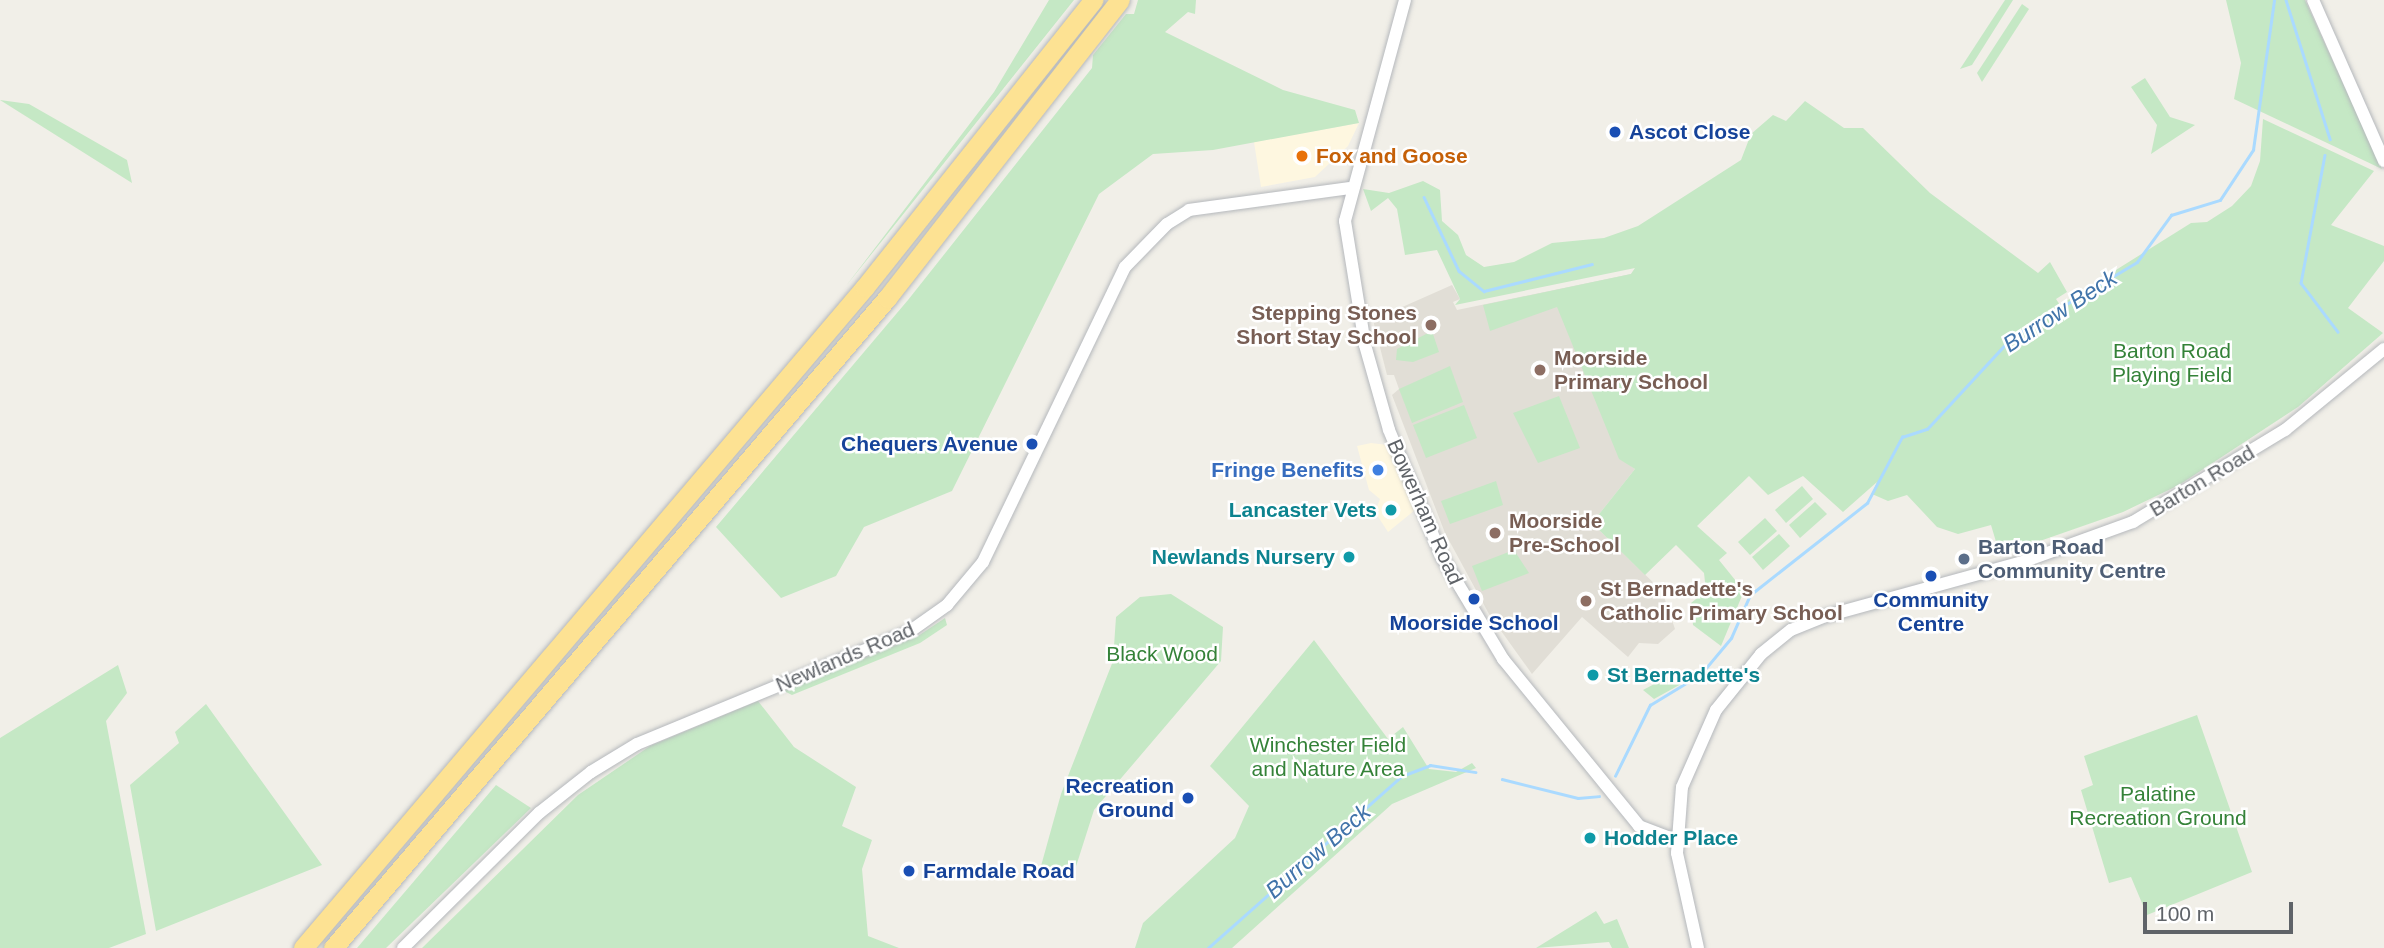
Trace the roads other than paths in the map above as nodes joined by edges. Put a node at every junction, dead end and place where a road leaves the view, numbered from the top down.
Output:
1 (1093, 0) edge
2 (1120, 0) edge
3 (1405, 0) edge
4 (2313, 0) edge
5 (2384, 161) edge
6 (1349, 188) junction
7 (2384, 349) edge
8 (1676, 841) junction
9 (303, 948) edge
10 (333, 948) edge
11 (403, 948) edge
12 (1698, 948) edge

1 - 9 highway
2 - 10 highway
3 - 6 street, Bowerham Road
4 - 5 street
6 - 8 street, Bowerham Road
6 - 11 street, Newlands Road
7 - 8 street, Barton Road
8 - 12 street

